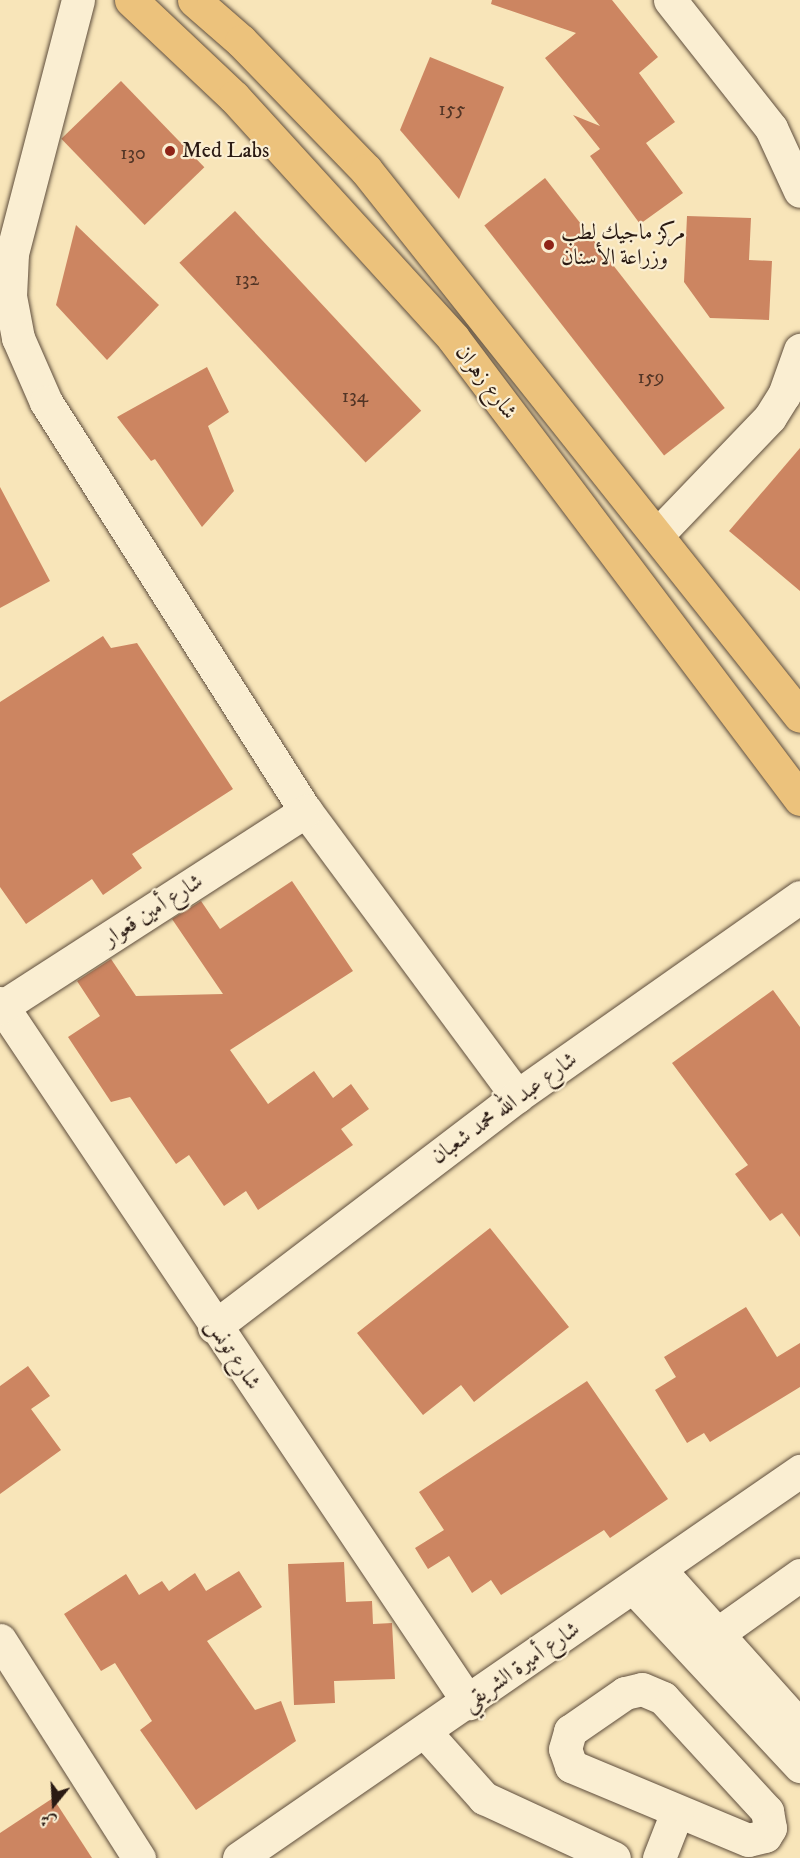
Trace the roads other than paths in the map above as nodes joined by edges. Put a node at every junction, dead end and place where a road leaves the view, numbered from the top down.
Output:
1 (78, 0) edge
2 (130, 0) edge
3 (194, 0) edge
4 (670, 0) edge
5 (800, 191) edge
6 (800, 351) edge
7 (657, 535) junction
8 (800, 716) edge
9 (800, 800) edge
10 (306, 811) junction
11 (800, 897) edge
12 (1, 1006) edge
13 (517, 1096) junction
14 (214, 1327) junction
15 (800, 1471) edge
16 (800, 1575) edge
17 (646, 1578) junction
18 (717, 1634) junction
19 (0, 1640) edge
20 (469, 1703) junction
21 (800, 1726) edge
22 (425, 1732) junction
23 (800, 1766) edge
24 (677, 1812) junction
25 (140, 1858) edge
26 (239, 1858) edge
27 (614, 1858) edge
28 (659, 1858) edge

1 - 10 street
2 - 9 main road, شارع زهران
3 - 7 main road, شارع زهران
4 - 5 street
6 - 7 street
7 - 8 main road, شارع زهران
10 - 12 street, شارع أمين قعوار
10 - 13 street
11 - 13 street, شارع عبد الله محمد شعبان
12 - 14 street, شارع تونس
13 - 14 street, شارع عبد الله محمد شعبان
14 - 20 street, شارع تونس
15 - 17 street, شارع أميرة الشريقي
16 - 18 street
17 - 18 street
17 - 20 street, شارع أميرة الشريقي
17 - 23 street
18 - 21 street
19 - 25 street
20 - 22 street, شارع أميرة الشريقي
22 - 26 street, شارع أميرة الشريقي
22 - 27 street
24 - 24 street
24 - 28 street

